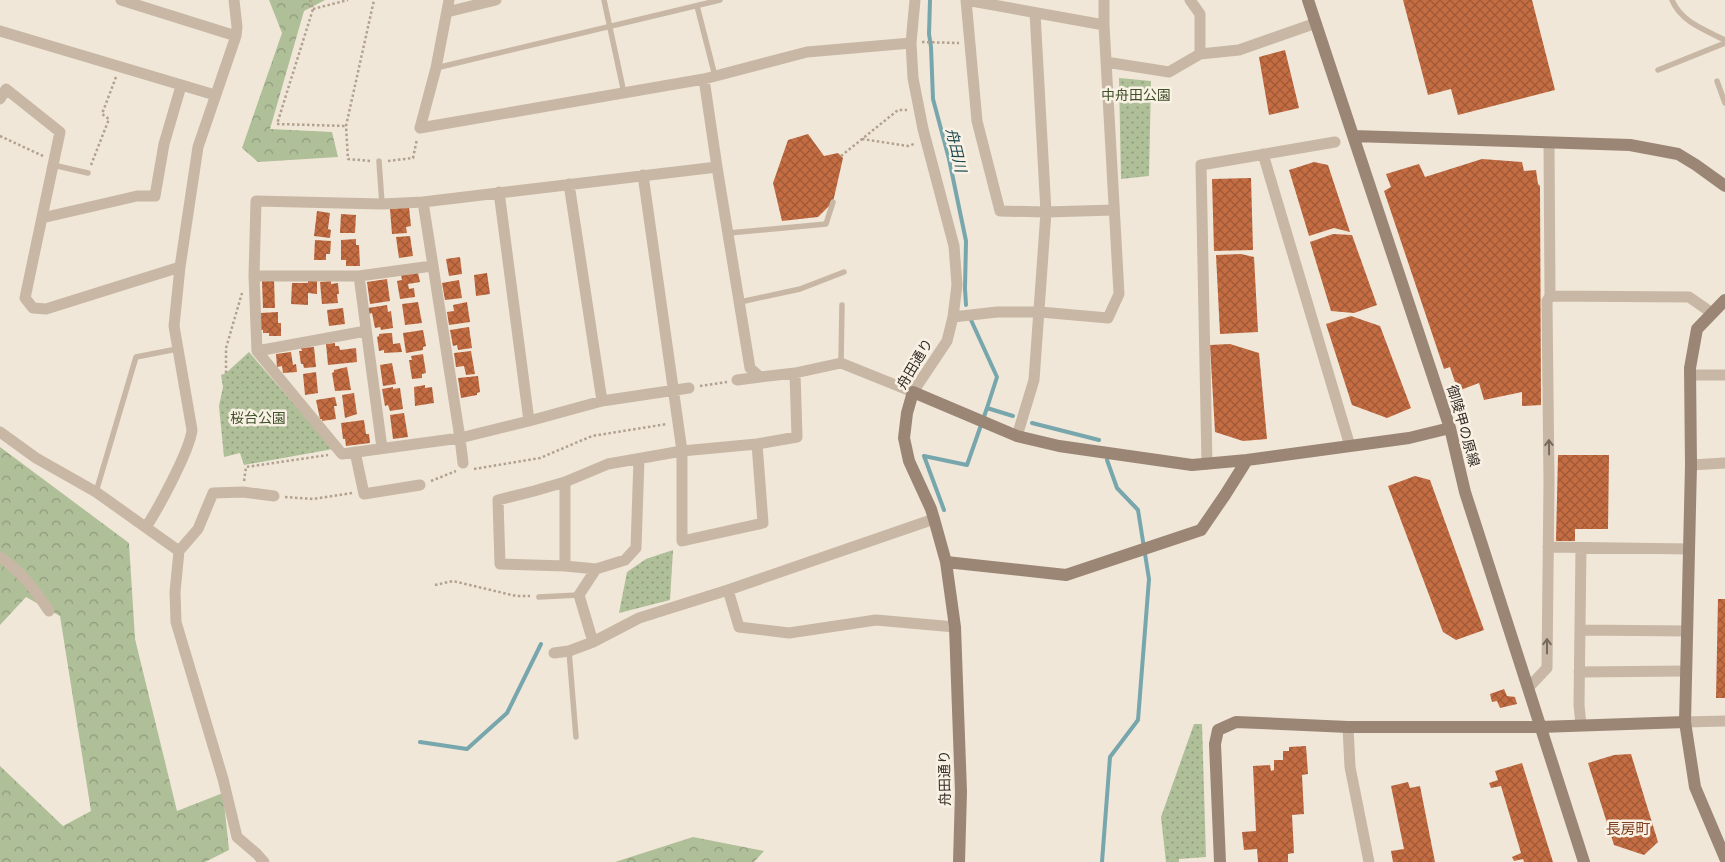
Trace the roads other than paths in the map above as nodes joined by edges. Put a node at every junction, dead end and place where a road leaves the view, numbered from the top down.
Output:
1 (121, 0) edge
2 (234, 0) edge
3 (449, 0) edge
4 (496, 0) edge
5 (604, 0) edge
6 (720, 0) edge
7 (915, 0) edge
8 (1104, 0) edge
9 (1190, 0) edge
10 (1308, 0) edge
11 (1672, 0) edge
12 (697, 6) junction
13 (447, 12) junction
14 (1035, 13) junction
15 (1316, 23) junction
16 (1104, 26) junction
17 (610, 27) junction
18 (0, 31) edge
19 (236, 36) junction
20 (1725, 41) edge
21 (911, 43) junction
22 (1200, 54) junction
23 (1106, 62) junction
24 (436, 68) junction
25 (1658, 70) dead end
26 (710, 78) junction
27 (1717, 81) dead end
28 (181, 86) junction
29 (624, 93) junction
30 (215, 95) junction
31 (0, 99) edge
32 (1725, 103) edge
33 (1353, 136) junction
34 (1335, 142) dead end
35 (1549, 143) junction
36 (1263, 154) junction
37 (378, 161) road end
38 (53, 163) junction
39 (717, 166) junction
40 (88, 173) road end
41 (643, 175) junction
42 (569, 184) junction
43 (1725, 186) edge
44 (499, 192) junction
45 (423, 202) junction
46 (833, 202) dead end
47 (382, 204) junction
48 (1114, 210) junction
49 (1046, 212) junction
50 (42, 218) junction
51 (729, 233) junction
52 (432, 266) junction
53 (180, 267) junction
54 (844, 272) dead end
55 (254, 276) junction
56 (359, 276) junction
57 (1550, 296) junction
58 (1725, 300) edge
59 (740, 302) junction
60 (842, 305) dead end
61 (1040, 312) junction
62 (1712, 313) junction
63 (953, 317) junction
64 (366, 331) junction
65 (177, 349) junction
66 (257, 350) junction
67 (841, 363) junction
68 (795, 373) junction
69 (1690, 375) junction
70 (1725, 375) edge
71 (760, 378) junction
72 (737, 380) road end
73 (689, 388) road end
74 (673, 390) junction
75 (913, 392) junction
76 (602, 401) junction
77 (529, 421) junction
78 (1450, 428) junction
79 (0, 432) edge
80 (1017, 436) junction
81 (460, 438) junction
82 (757, 444) junction
83 (1350, 446) junction
84 (382, 448) junction
85 (682, 451) junction
86 (355, 452) junction
87 (639, 459) junction
88 (1247, 460) junction
89 (1725, 463) edge
90 (1207, 464) junction
91 (1691, 465) junction
92 (467, 467) road end
93 (565, 482) junction
94 (420, 485) road end
95 (96, 492) junction
96 (274, 496) road end
97 (934, 519) junction
98 (146, 527) junction
99 (1548, 547) junction
100 (1581, 548) junction
101 (1689, 548) junction
102 (179, 551) junction
103 (0, 557) edge
104 (946, 562) junction
105 (566, 566) junction
106 (596, 569) junction
107 (728, 590) junction
108 (579, 595) junction
109 (539, 596) road end
110 (49, 611) dead end
111 (955, 627) junction
112 (1580, 630) junction
113 (1687, 631) junction
114 (593, 642) junction
115 (569, 651) junction
116 (554, 653) dead end
117 (1686, 671) junction
118 (1579, 672) junction
119 (1528, 688) junction
120 (1725, 721) edge
121 (1685, 722) junction
122 (1581, 725) junction
123 (1348, 727) junction
124 (1540, 727) junction
125 (576, 737) dead end
126 (1725, 858) edge
127 (264, 862) edge
128 (959, 862) edge
129 (1220, 862) edge
130 (1369, 862) edge
131 (1584, 862) edge

1 - 19 street
2 - 19 street
3 - 13 street
4 - 13 street
5 - 17 lane
6 - 12 lane
7 - 21 street, 舟田通り
8 - 16 street
9 - 22 street
10 - 15 street, 御陵甲の原線
11 - 20 lane
12 - 17 lane
12 - 26 lane
13 - 24 street
14 - 16 street
14 - 49 street
14 - 49 street
15 - 22 street
15 - 33 street, 御陵甲の原線
16 - 23 street
17 - 24 lane
17 - 29 lane
18 - 28 street
19 - 30 street
20 - 25 lane
21 - 26 street
21 - 63 street, 舟田通り
22 - 23 street
23 - 48 street
24 - 29 street
26 - 29 street
26 - 39 street
27 - 32 lane
28 - 30 street
28 - 50 street
30 - 53 street
31 - 38 street
33 - 35 street
33 - 78 street, 御陵甲の原線
34 - 36 street
35 - 43 street
35 - 57 street
36 - 83 street
36 - 90 street
37 - 47 lane
38 - 40 lane
38 - 50 street
39 - 41 street
39 - 51 street
41 - 42 street
41 - 74 street
42 - 44 street
42 - 76 street
44 - 45 street
44 - 77 street
45 - 47 street
45 - 52 street
46 - 51 lane
47 - 55 street
48 - 49 street
48 - 61 street
49 - 61 street
50 - 53 street
51 - 59 street
52 - 56 street
52 - 81 street
53 - 65 street
54 - 59 lane
55 - 56 street
55 - 66 street
56 - 64 street
57 - 62 street
99 -> 57 street
58 - 62 street
59 - 71 street
60 - 67 lane
61 - 63 street
61 - 80 street
62 - 69 street
63 - 75 street, 舟田通り
64 - 66 street
64 - 84 street
65 - 95 lane
65 - 98 street
66 - 86 street
67 - 68 street
67 - 75 street
68 - 71 street
68 - 82 street
69 - 70 street
69 - 91 street
71 - 72 street
73 - 74 street
74 - 76 street
74 - 85 street
75 - 80 street
75 - 97 street, 舟田通り
76 - 77 street
77 - 81 street
78 - 83 street
78 - 119 street, 御陵甲の原線
79 - 95 street
80 - 90 street
81 - 84 street
81 - 92 street
82 - 85 street
82 - 85 street
83 - 88 street
84 - 86 street
85 - 87 street
86 - 94 street
87 - 93 street
87 - 106 street
88 - 90 street
88 - 104 street
89 - 91 street
91 - 101 street
93 - 105 street
93 - 105 street
95 - 98 street
96 - 102 street
97 - 104 street, 舟田通り
97 - 107 street
98 - 102 street
99 - 100 street
119 -> 99 street
100 - 101 street
100 - 112 street
101 - 113 street
102 - 127 street
103 - 110 street
104 - 111 street, 舟田通り
105 - 106 street
106 - 108 street
107 - 111 street
107 - 114 street
108 - 109 lane
108 - 114 street
111 - 128 street, 舟田通り
112 - 113 street
112 - 118 street
113 - 117 street
114 - 115 street
115 - 116 street
115 - 125 lane
117 - 118 street
117 - 121 street
118 - 122 street
119 - 124 street, 御陵甲の原線
120 - 121 street
121 - 122 street
121 - 126 street
122 - 124 street
123 - 124 street
123 - 129 street
123 - 130 street
124 - 131 street, 御陵甲の原線

